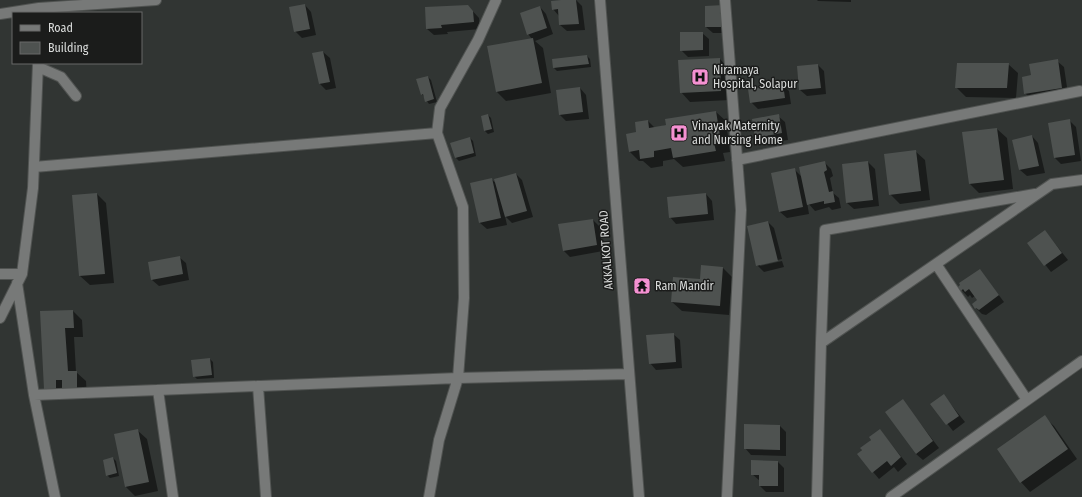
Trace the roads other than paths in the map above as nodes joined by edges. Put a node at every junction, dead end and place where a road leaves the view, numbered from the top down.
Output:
1 (156, 0) edge
2 (496, 0) edge
3 (600, 0) edge
4 (725, 0) edge
5 (40, 7) edge
6 (0, 14) edge
7 (38, 65) edge
8 (1080, 91) dead end
9 (76, 96) dead end
10 (437, 134) junction
11 (737, 160) junction
12 (34, 167) junction
13 (1082, 180) edge
14 (1038, 194) junction
15 (936, 264) junction
16 (0, 274) edge
17 (20, 278) junction
18 (0, 318) edge
19 (821, 343) junction
20 (1082, 361) edge
21 (629, 374) junction
22 (458, 378) junction
23 (258, 386) junction
24 (158, 390) junction
25 (34, 395) junction
26 (1027, 400) junction
27 (897, 495) edge
28 (55, 497) edge
29 (173, 497) edge
30 (266, 497) edge
31 (429, 497) edge
32 (639, 497) edge
33 (727, 497) edge
34 (817, 497) edge

1 - 5 street
2 - 10 street
3 - 21 street, AKKALKOT ROAD
4 - 11 street
5 - 6 street
7 - 9 street
7 - 12 street
8 - 11 street
10 - 12 street
10 - 22 street
11 - 33 street
12 - 17 street
13 - 14 street
14 - 15 street
14 - 19 street
15 - 19 street
15 - 26 street
16 - 17 street
17 - 18 street
17 - 25 street
19 - 34 street
20 - 26 street
21 - 22 street
21 - 32 street, AKKALKOT ROAD
22 - 23 street
22 - 31 street
23 - 24 street
23 - 30 street
24 - 25 street
24 - 29 street
25 - 28 street
26 - 27 street

